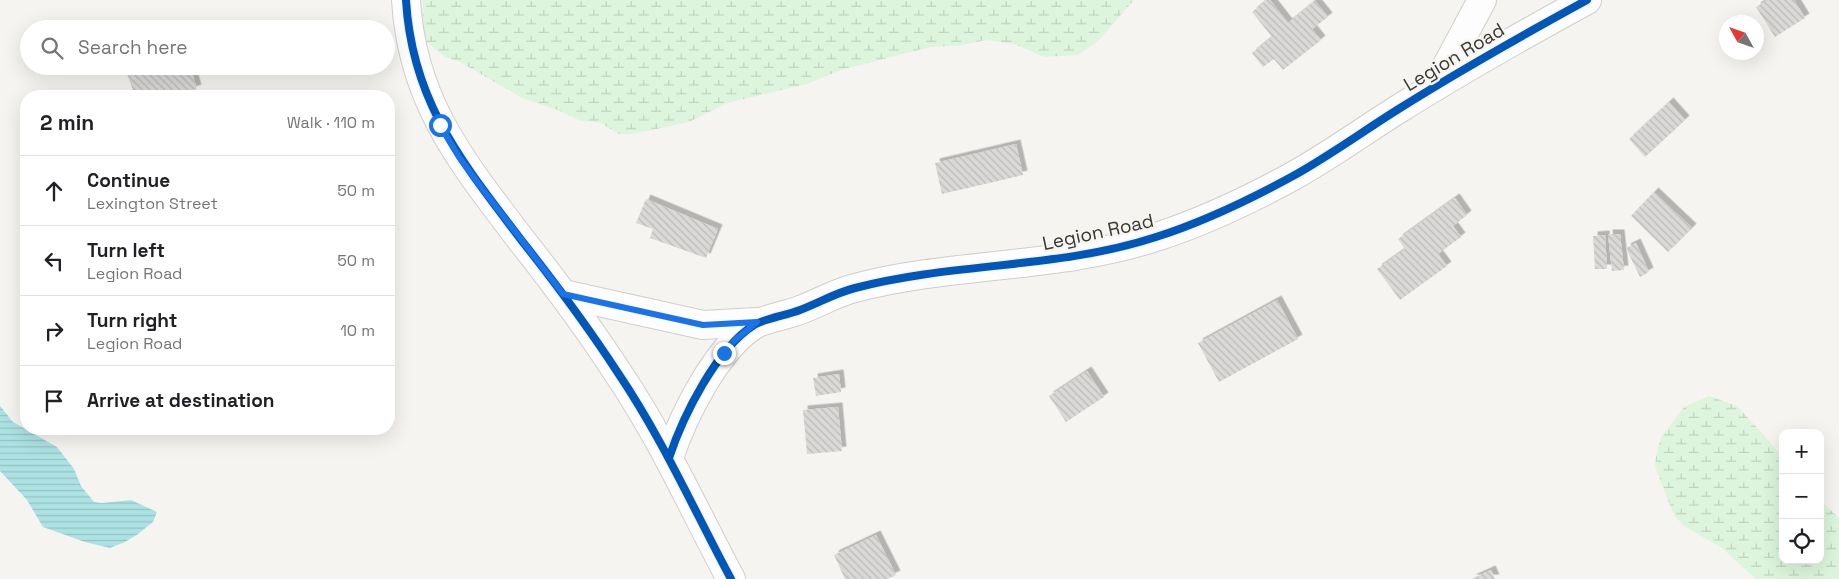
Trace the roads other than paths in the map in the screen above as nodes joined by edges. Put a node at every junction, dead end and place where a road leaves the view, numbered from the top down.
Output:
1 (406, 0) edge
2 (1482, 0) edge
3 (1587, 0) edge
4 (1436, 86) junction
5 (563, 294) junction
6 (757, 322) junction
7 (669, 458) junction
8 (731, 579) edge

1 - 5 street
2 - 4 street
3 - 4 street, Legion Road
4 - 6 street, Legion Road
5 - 6 street, Legion Road
5 - 7 street
6 - 7 street, Legion Road
7 - 8 street

